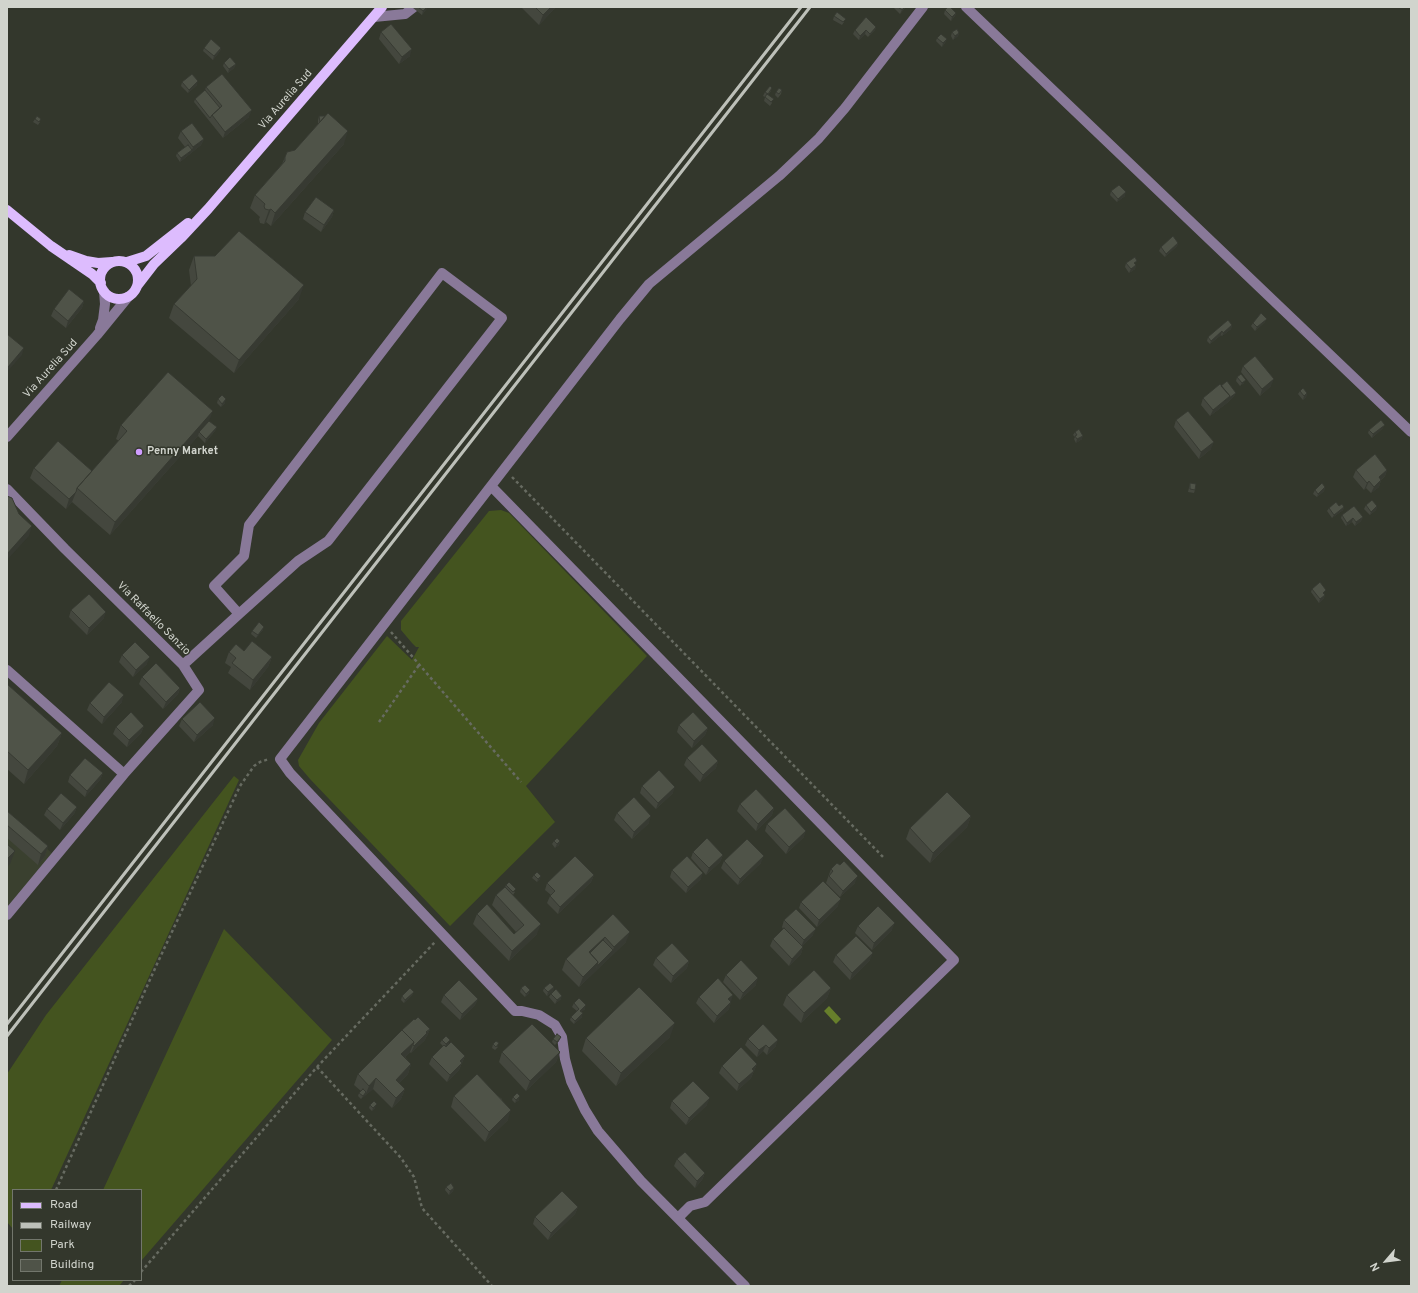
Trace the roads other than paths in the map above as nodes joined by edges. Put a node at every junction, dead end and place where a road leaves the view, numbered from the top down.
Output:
1 (382, 7) edge
2 (414, 7) edge
3 (923, 7) edge
4 (966, 7) edge
5 (374, 17) junction
6 (208, 209) junction
7 (7, 210) edge
8 (51, 246) junction
9 (112, 262) junction
10 (127, 262) junction
11 (137, 286) junction
12 (102, 287) junction
13 (128, 297) junction
14 (97, 335) junction
15 (1411, 432) edge
16 (7, 437) edge
17 (491, 486) junction
18 (7, 489) edge
19 (239, 614) junction
20 (183, 665) junction
21 (7, 670) edge
22 (124, 774) junction
23 (7, 915) edge
24 (678, 1218) junction
25 (744, 1286) edge

1 - 5 main road, Via Aurelia Sud
2 - 5 street
3 - 17 street
4 - 15 street
5 - 6 main road, Via Aurelia Sud
6 - 10 main road, Via Aurelia Sud
6 - 11 main road, Via Aurelia Sud
7 - 8 main road
8 - 9 main road
8 - 12 main road
9 - 10 main road, Via Aurelia Sud
9 - 12 main road, Via Aurelia Sud
10 - 11 main road
11 - 13 main road, Via Aurelia Sud
12 - 13 main road
12 - 14 street, Via Aurelia Sud
13 - 14 street, Via Aurelia Sud
14 - 16 street, Via Aurelia Sud
17 - 24 street
17 - 24 street
18 - 20 street, Via Raffaello Sanzio
19 - 19 street
19 - 20 street
20 - 22 street, Via Raffaello Sanzio
21 - 22 street
22 - 23 street, Via Raffaello Sanzio
24 - 25 street

